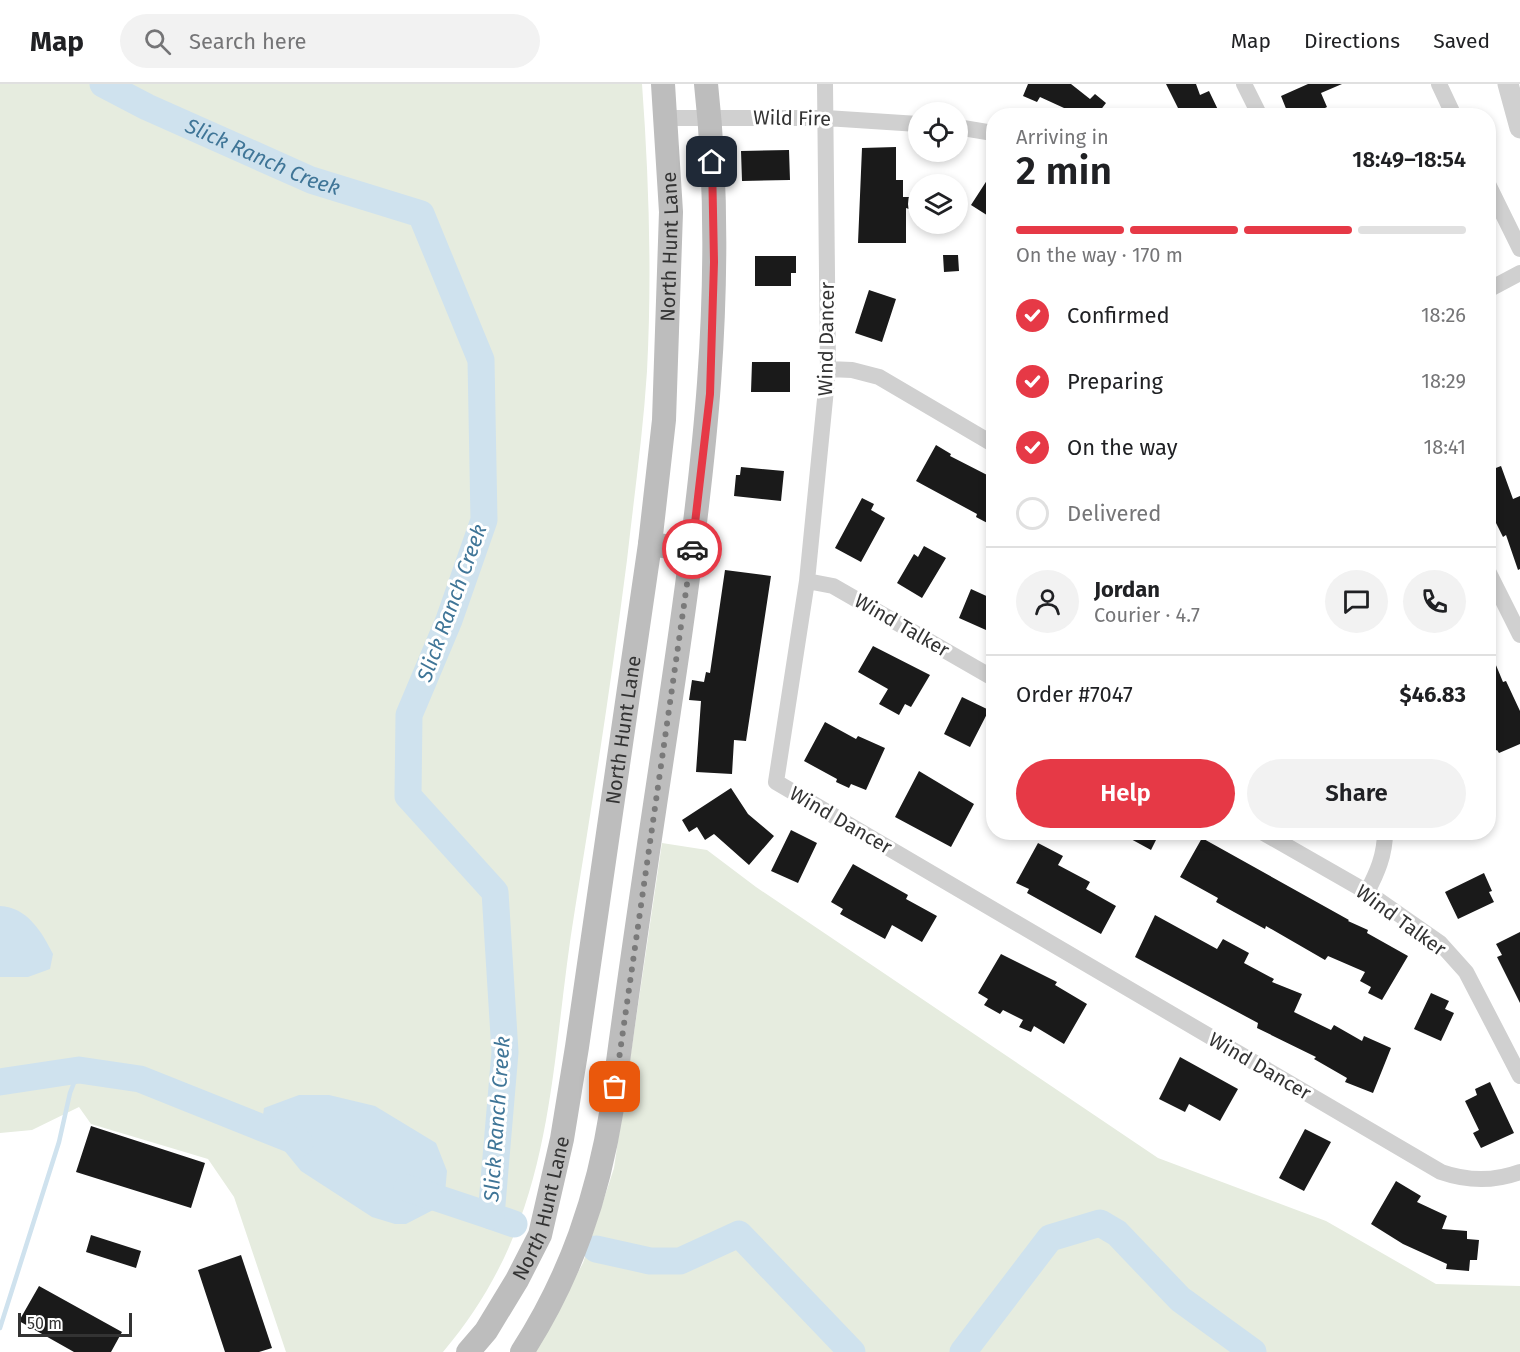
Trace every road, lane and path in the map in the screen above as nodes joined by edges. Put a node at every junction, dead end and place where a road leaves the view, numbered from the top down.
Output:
1 (663, 84) edge
2 (706, 84) edge
3 (825, 84) edge
4 (1244, 84) edge
5 (1439, 84) edge
6 (1508, 84) edge
7 (1256, 108) edge
8 (1450, 108) edge
9 (710, 117) junction
10 (666, 118) junction
11 (826, 118) junction
12 (908, 123) edge
13 (1520, 128) edge
14 (968, 129) edge
15 (986, 132) edge
16 (1496, 200) edge
17 (1520, 249) edge
18 (1520, 273) edge
19 (1496, 286) edge
20 (828, 369) junction
21 (986, 440) edge
22 (650, 544) junction
23 (692, 550) junction
24 (807, 581) junction
25 (1496, 587) edge
26 (1520, 635) edge
27 (986, 674) edge
28 (1276, 840) edge
29 (1385, 840) edge
30 (1366, 892) junction
31 (1520, 1076) edge
32 (1520, 1172) edge
33 (468, 1352) edge
34 (522, 1352) edge

1 - 10 main road, North Hunt Lane
2 - 9 main road
3 - 11 street, Wind Dancer
4 - 7 street
5 - 8 street
6 - 13 street
9 - 10 street, Wild Fire
9 - 11 street, Wild Fire
9 - 23 main road
10 - 22 main road, North Hunt Lane
11 - 12 street, Wild Fire
11 - 20 street, Wind Dancer
14 - 15 street
16 - 17 street
18 - 19 street
20 - 21 street
20 - 24 street, Wind Dancer
22 - 23 main road
22 - 33 main road, North Hunt Lane
23 - 34 main road
24 - 27 street, Wind Talker
24 - 32 street, Wind Dancer
25 - 26 street
28 - 30 street, Wind Talker
29 - 30 street
30 - 31 street, Wind Talker

